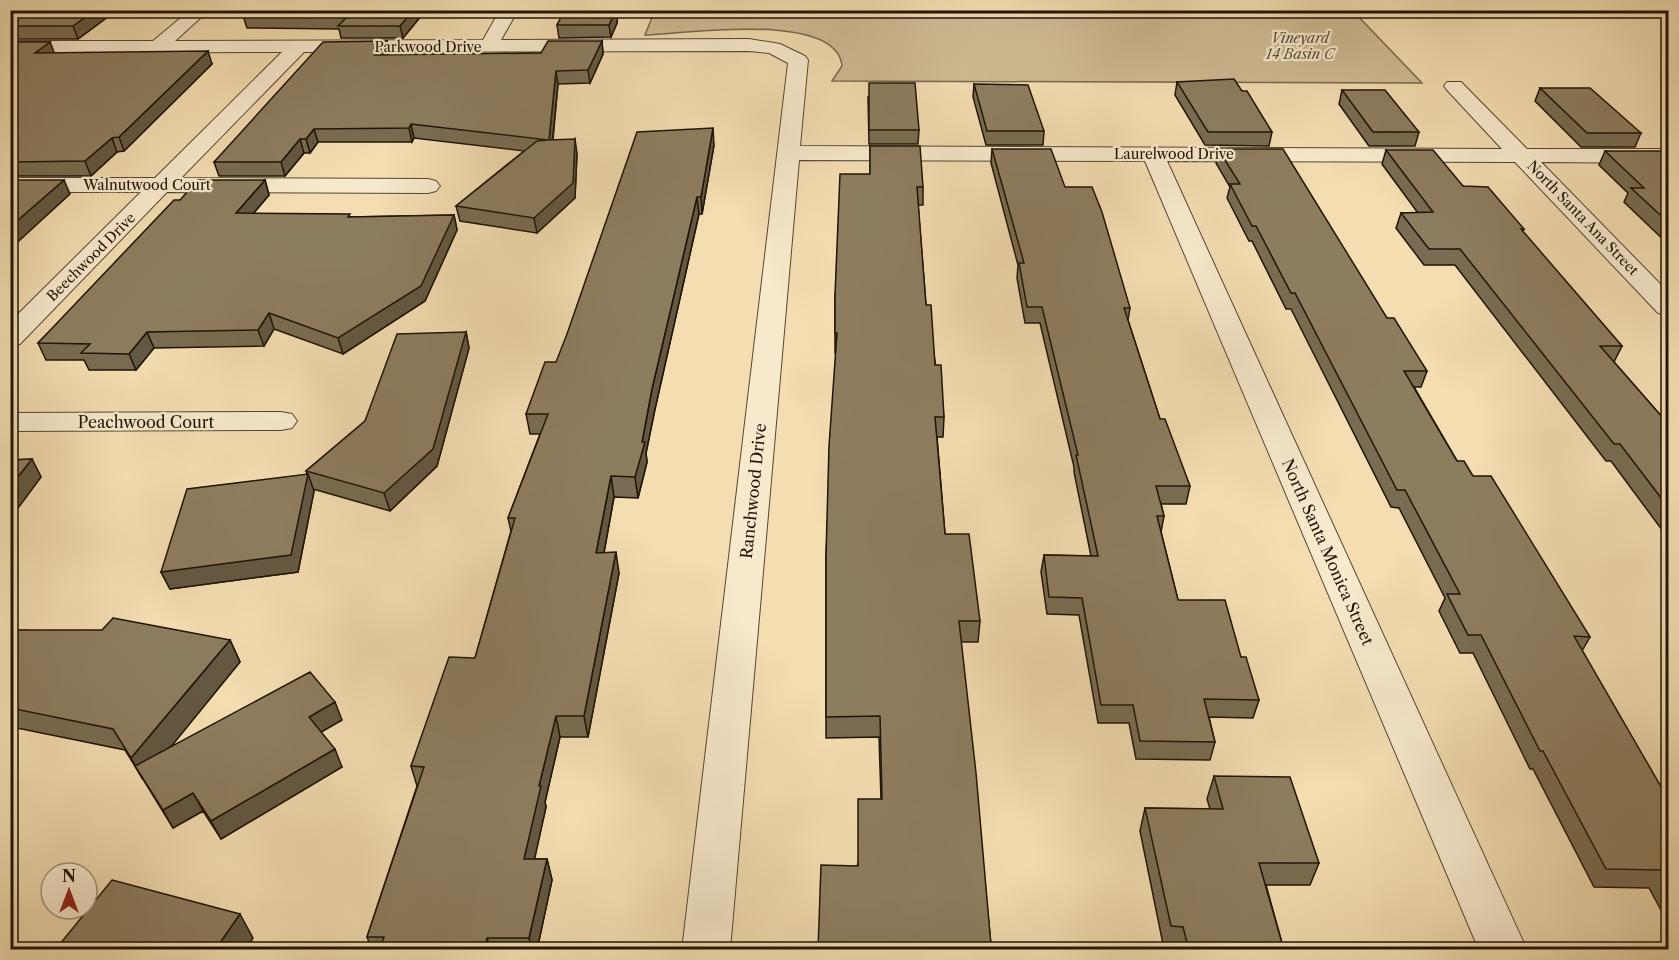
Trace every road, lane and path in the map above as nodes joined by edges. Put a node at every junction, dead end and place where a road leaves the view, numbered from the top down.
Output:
1 (201, 10) edge
2 (509, 10) edge
3 (10, 47) edge
4 (157, 47) junction
5 (298, 47) junction
6 (488, 47) junction
7 (773, 48) joint
8 (1454, 86) dead end
9 (787, 153) junction
10 (1153, 154) junction
11 (1523, 156) junction
12 (1668, 156) edge
13 (10, 185) edge
14 (161, 186) junction
15 (428, 186) dead end
16 (1668, 307) edge
17 (10, 338) edge
18 (281, 421) dead end
19 (10, 422) edge
20 (706, 950) edge
21 (1503, 950) edge

1 - 4 street
2 - 6 street
3 - 4 street, Parkwood Drive
4 - 5 street, Parkwood Drive
5 - 6 street, Parkwood Drive
5 - 14 street, Beechwood Drive
6 - 7 street, Parkwood Drive
7 - 9 street, Ranchwood Drive
8 - 11 street, North Santa Ana Street
9 - 10 street, Laurelwood Drive
9 - 20 street, Ranchwood Drive
10 - 11 street, Laurelwood Drive
10 - 21 street, North Santa Monica Street
11 - 12 street, Laurelwood Drive
11 - 16 street, North Santa Ana Street
13 - 14 street, Walnutwood Court
14 - 15 street, Walnutwood Court
14 - 17 street, Beechwood Drive
18 - 19 street, Peachwood Court

